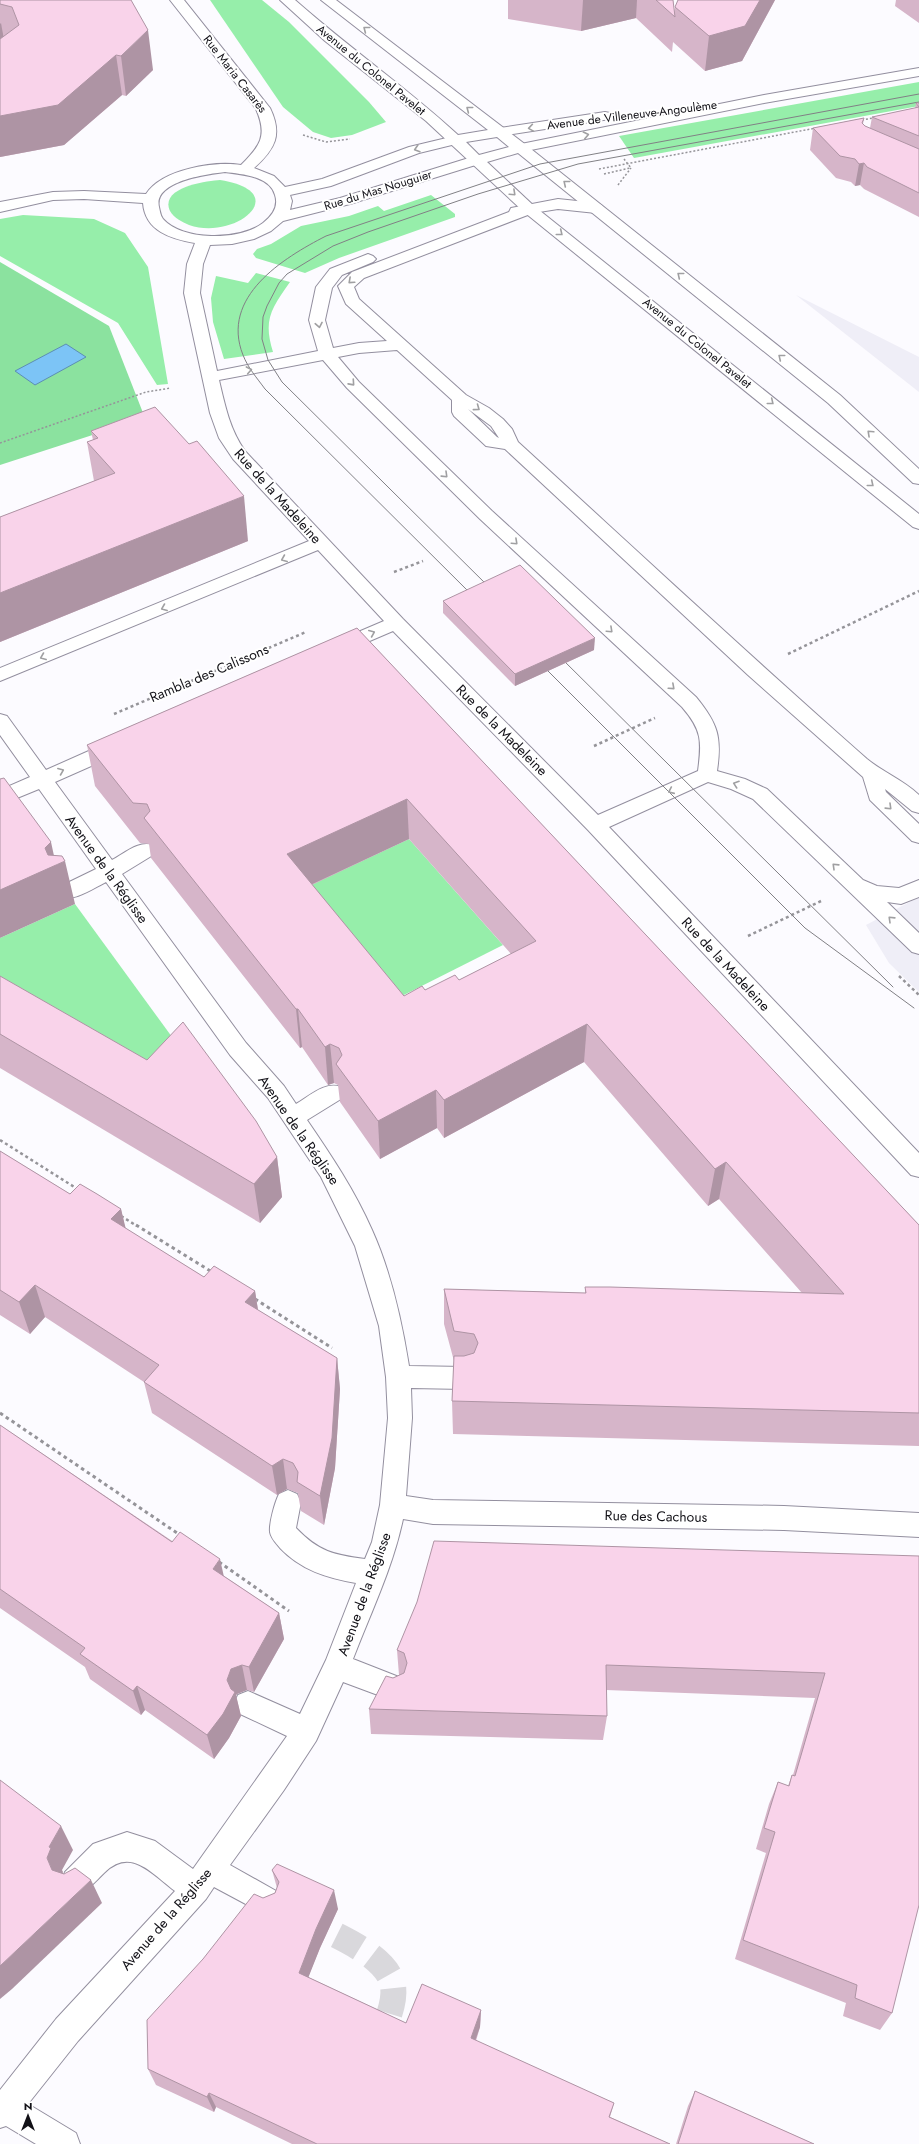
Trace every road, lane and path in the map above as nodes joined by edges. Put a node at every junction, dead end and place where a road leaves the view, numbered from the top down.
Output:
1 (177, 0) edge
2 (287, 0) edge
3 (328, 0) edge
4 (919, 72) edge
5 (764, 98) junction
6 (874, 118) edge
7 (859, 120) edge
8 (822, 127) edge
9 (500, 132) junction
10 (455, 140) junction
11 (521, 148) junction
12 (477, 160) junction
13 (619, 164) dead end
14 (631, 168) dead end
15 (244, 170) junction
16 (597, 176) dead end
17 (282, 192) junction
18 (152, 199) junction
19 (0, 207) edge
20 (596, 208) junction
21 (529, 209) junction
22 (279, 217) junction
23 (204, 240) junction
24 (400, 345) junction
25 (327, 354) junction
26 (210, 377) junction
27 (171, 388) dead end
28 (460, 399) junction
29 (0, 443) edge
30 (510, 444) junction
31 (919, 479) edge
32 (919, 523) edge
33 (320, 543) junction
34 (423, 561) dead end
35 (393, 573) dead end
36 (396, 623) junction
37 (312, 629) dead end
38 (323, 655) edge
39 (10, 668) edge
40 (107, 717) dead end
41 (0, 721) edge
42 (134, 739) edge
43 (872, 774) junction
44 (707, 775) junction
45 (42, 779) junction
46 (0, 798) edge
47 (919, 806) edge
48 (595, 825) junction
49 (919, 836) edge
50 (146, 850) edge
51 (109, 872) junction
52 (856, 885) junction
53 (919, 888) edge
54 (66, 892) dead end
55 (747, 936) dead end
56 (919, 946) edge
57 (333, 1093) dead end
58 (293, 1117) junction
59 (0, 1140) edge
60 (919, 1168) edge
61 (81, 1191) edge
62 (115, 1212) edge
63 (217, 1276) edge
64 (251, 1297) edge
65 (332, 1348) dead end
66 (398, 1377) junction
67 (464, 1378) edge
68 (0, 1413) edge
69 (288, 1502) dead end
70 (393, 1505) junction
71 (919, 1525) edge
72 (181, 1536) edge
73 (213, 1558) edge
74 (374, 1573) junction
75 (289, 1611) dead end
76 (337, 1666) junction
77 (394, 1688) edge
78 (248, 1704) dead end
79 (306, 1731) junction
80 (203, 1879) junction
81 (75, 1882) edge
82 (268, 1902) edge
83 (2, 2109) edge
84 (65, 2144) edge

1 - 15 street, Rue Maria Casarès
2 - 10 street, Avenue du Colonel Pavelet
9 -> 3 street, Avenue du Colonel Pavelet
4 - 5 street, Avenue de Villeneuve-Angoulème
5 -> 9 street, Avenue de Villeneuve-Angoulème
11 -> 5 street, Avenue de Villeneuve-Angoulème
6 - 7 path
8 - 13 path
9 - 10 street
9 - 11 street, Avenue du Colonel Pavelet
10 - 12 street, Avenue du Colonel Pavelet
10 -> 17 street, Rue du Mas Nouguier
11 - 12 street
20 -> 11 street, Avenue du Colonel Pavelet
12 -> 21 street, Avenue du Colonel Pavelet
12 - 22 street, Rue du Mas Nouguier
14 - 16 path
15 - 17 street
15 - 18 street
17 - 22 street
18 - 19 street
18 - 23 street
20 - 21 street
31 -> 20 street, Avenue du Colonel Pavelet
21 -> 24 street
21 -> 25 street
21 -> 32 street, Avenue du Colonel Pavelet
22 - 23 street
23 - 26 street, Rue de la Madeleine
24 - 25 street
24 - 28 street
26 -> 25 street
25 -> 44 street
26 - 33 street, Rue de la Madeleine
27 - 29 path
28 -> 30 street
28 - 30 street
30 - 43 street
33 - 36 street, Rue de la Madeleine
33 -> 39 street
34 - 35 path
38 -> 36 street
36 - 48 street, Rue de la Madeleine
37 - 40 path, Rambla des Calissons
41 - 45 street
45 -> 42 street
43 - 47 street
43 -> 49 street
44 -> 48 street
52 -> 44 street
45 - 46 street
45 - 51 street, Avenue de la Réglisse
48 - 60 street, Rue de la Madeleine
50 - 51 street
51 - 54 street
51 - 58 street, Avenue de la Réglisse
52 - 53 street
52 - 55 path
56 -> 52 street
57 - 58 street
58 - 66 street, Avenue de la Réglisse
59 - 61 path
62 - 63 path
64 - 65 path
66 - 67 street
66 - 70 street, Avenue de la Réglisse
68 - 72 path
69 - 74 street
70 - 71 street, Rue des Cachous
70 - 74 street, Avenue de la Réglisse
73 - 75 path
74 - 76 street, Avenue de la Réglisse
76 - 77 street
76 - 79 street, Avenue de la Réglisse
78 - 79 street
79 - 80 street, Avenue de la Réglisse
80 - 81 street
80 - 82 street
80 - 83 street, Avenue de la Réglisse
83 - 84 street

